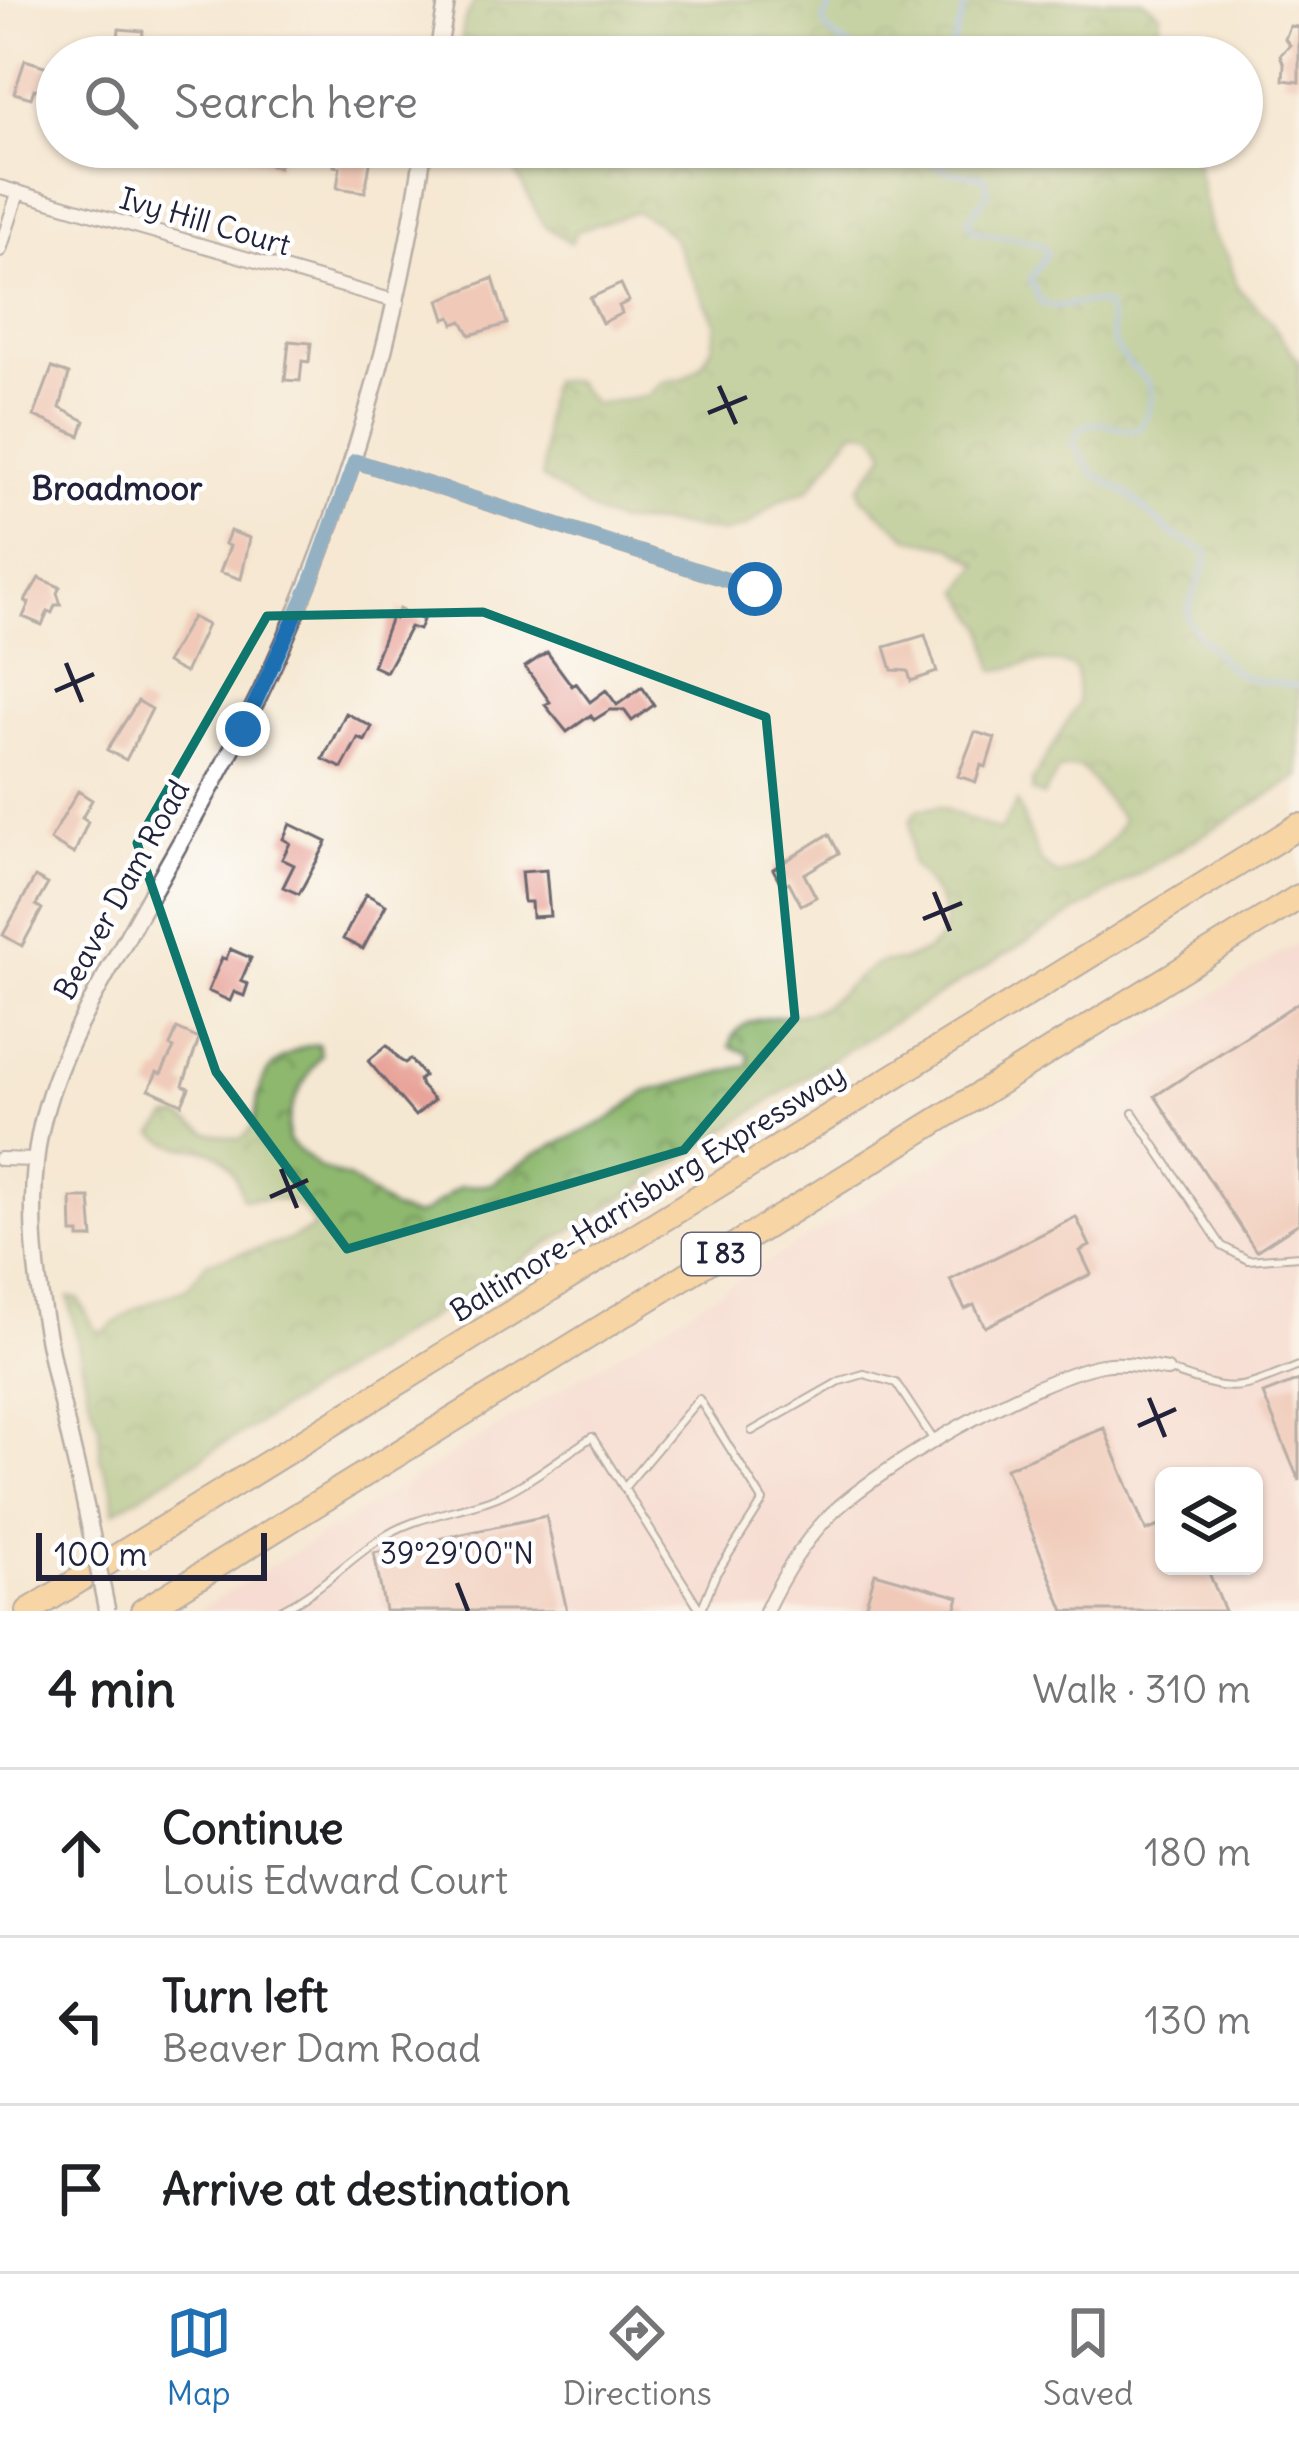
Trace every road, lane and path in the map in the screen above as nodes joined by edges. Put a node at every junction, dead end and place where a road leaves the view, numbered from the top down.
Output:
1 (447, 0) edge
2 (441, 36) edge
3 (420, 168) edge
4 (0, 187) edge
5 (18, 193) junction
6 (0, 250) edge
7 (398, 302) junction
8 (355, 461) junction
9 (755, 589) dead end
10 (1299, 826) edge
11 (1299, 897) edge
12 (1133, 1113) dead end
13 (0, 1159) edge
14 (36, 1160) junction
15 (1299, 1256) edge
16 (1299, 1366) edge
17 (1167, 1370) joint
18 (752, 1431) dead end
19 (934, 1442) junction
20 (624, 1488) junction
21 (28, 1611) edge
22 (107, 1611) edge
23 (143, 1611) edge
24 (279, 1611) edge
25 (701, 1611) edge
26 (766, 1611) edge

1 - 2 street
3 - 7 street, Beaver Dam Road
4 - 5 street, Ivy Hill Court
5 - 6 street
5 - 7 street, Ivy Hill Court
7 - 8 street, Beaver Dam Road
8 - 9 street
8 - 14 street, Beaver Dam Road
10 - 21 highway, Baltimore-Harrisburg Expressway / I 83
11 - 23 highway, I 83
12 - 15 lane
13 - 14 street
14 - 22 street, Beaver Dam Road, bridge
16 - 17 lane
17 - 19 street
18 - 19 lane
19 - 26 street
20 - 24 lane
20 - 25 lane
20 - 25 lane

